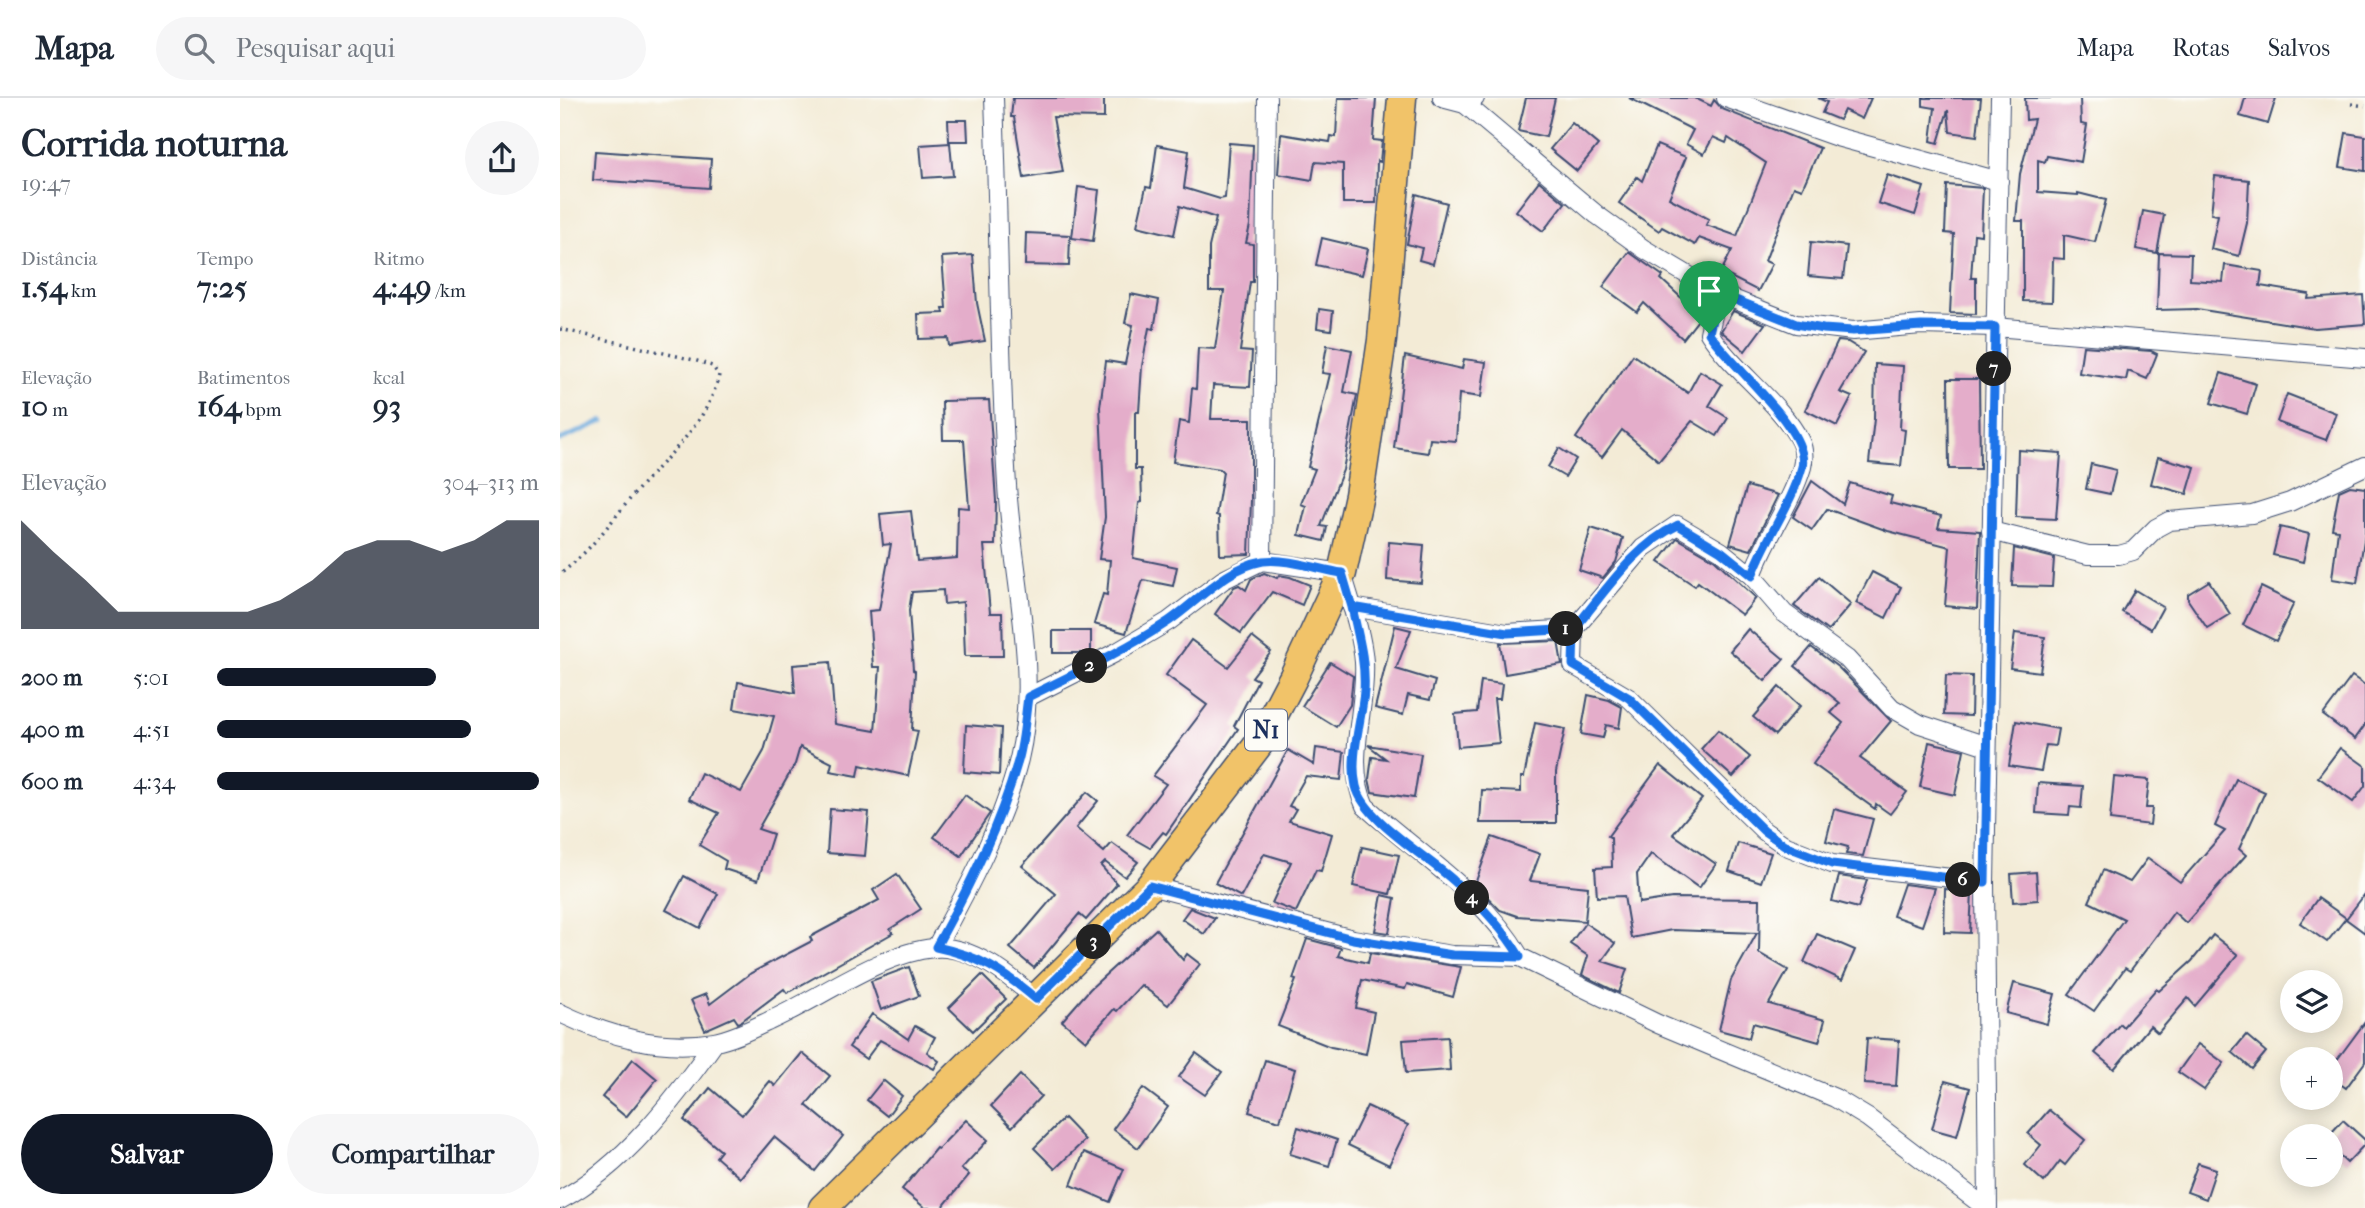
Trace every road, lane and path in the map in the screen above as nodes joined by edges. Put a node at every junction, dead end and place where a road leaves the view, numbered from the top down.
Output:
1 (994, 98) edge
2 (1267, 98) edge
3 (1402, 98) edge
4 (1442, 98) edge
5 (1726, 98) edge
6 (2000, 98) edge
7 (1470, 101) edge
8 (2351, 104) dead end
9 (2365, 106) edge
10 (1999, 181) junction
11 (1718, 293) junction
12 (1995, 327) junction
13 (560, 329) edge
14 (2365, 358) edge
15 (2365, 466) edge
16 (1991, 531) junction
17 (1262, 561) junction
18 (1342, 573) junction
19 (560, 574) edge
20 (1752, 576) junction
21 (1352, 607) junction
22 (1574, 629) junction
23 (1028, 697) junction
24 (1987, 746) junction
25 (1985, 882) junction
26 (1150, 886) junction
27 (936, 947) junction
28 (1520, 957) junction
29 (1036, 999) junction
30 (560, 1013) edge
31 (715, 1042) junction
32 (560, 1200) edge
33 (823, 1208) edge
34 (1987, 1208) edge

1 - 23 street
2 - 17 street
3 - 18 main road, N1
4 - 7 street
5 - 10 street
6 - 10 street
7 - 11 street
8 - 9 path
10 - 12 street
11 - 12 street
11 - 20 street
12 - 14 street
12 - 16 street
13 - 19 path
15 - 16 street
16 - 24 street
17 - 18 street
17 - 23 street
18 - 21 street
18 - 26 main road, N1
20 - 22 street
20 - 24 street
21 - 22 street
21 - 28 street
22 - 25 street
23 - 27 street
24 - 25 street
25 - 34 street
26 - 28 street
26 - 29 main road, N1
27 - 29 street
27 - 31 street
28 - 34 street
29 - 33 main road, N1
30 - 31 street
31 - 32 street

